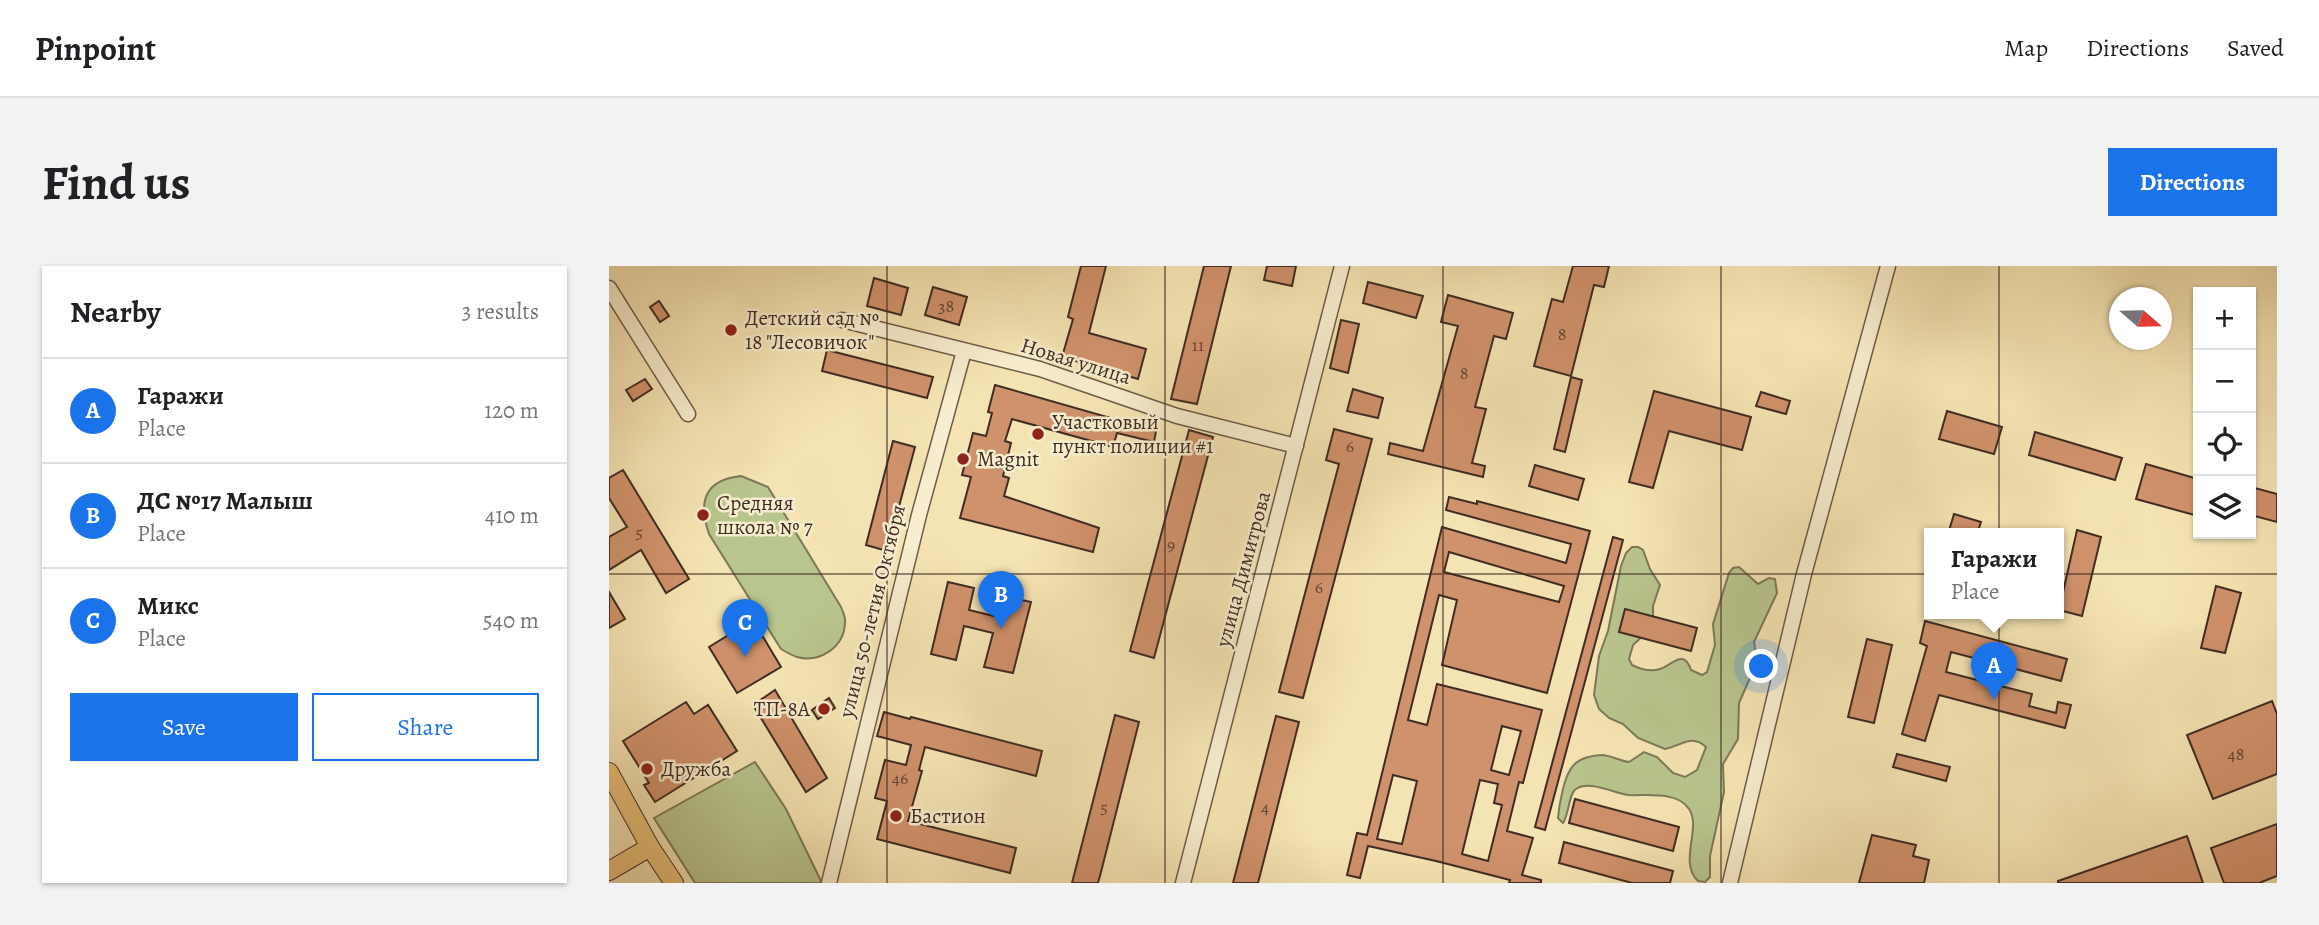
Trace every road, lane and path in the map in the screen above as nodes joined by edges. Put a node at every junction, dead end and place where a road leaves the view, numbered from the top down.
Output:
1 (1342, 266) edge
2 (1888, 266) edge
3 (609, 288) edge
4 (842, 320) dead end
5 (964, 351) junction
6 (688, 414) dead end
7 (1296, 446) junction
8 (609, 772) edge
9 (650, 847) junction
10 (609, 871) edge
11 (673, 883) edge
12 (829, 883) edge
13 (1183, 883) edge
14 (1730, 883) edge

1 - 7 street, улица Димитрова
2 - 14 street
3 - 6 street
4 - 5 street, Новая улица
5 - 7 street, Новая улица
5 - 12 street, улица 50-летия Октября
7 - 13 street, улица Димитрова
8 - 9 main road
9 - 10 main road
9 - 11 main road

